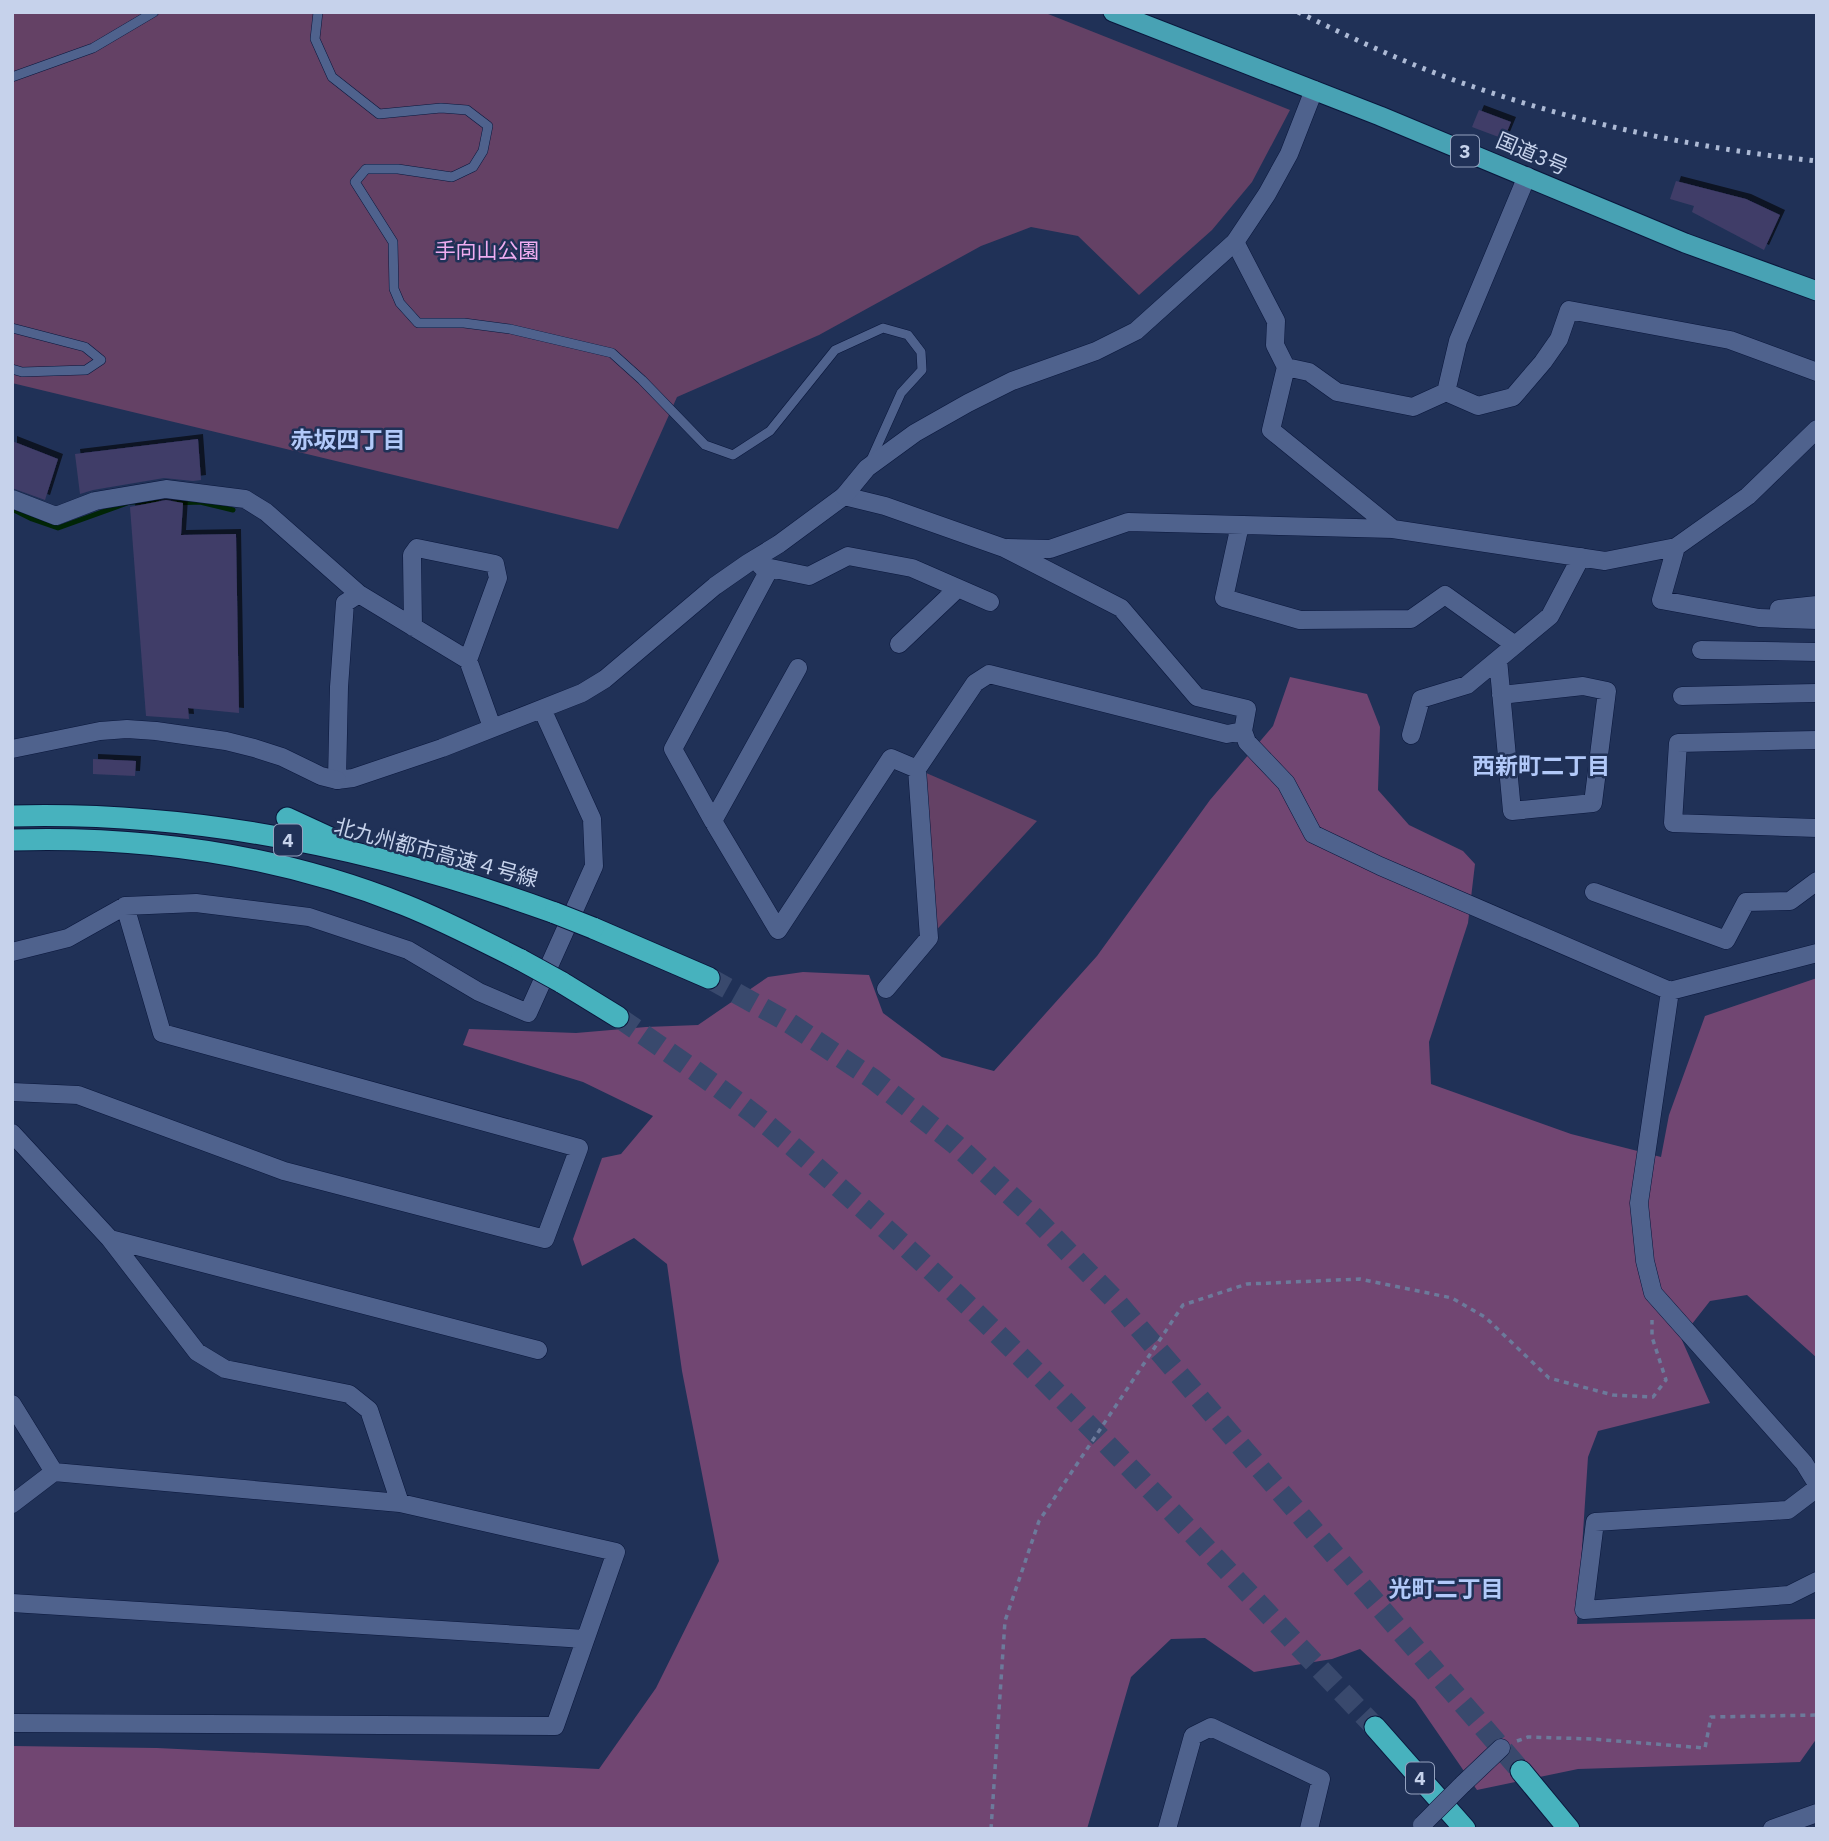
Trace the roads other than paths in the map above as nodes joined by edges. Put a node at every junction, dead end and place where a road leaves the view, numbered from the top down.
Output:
1 (154, 12) edge
2 (318, 12) edge
3 (1113, 12) edge
4 (12, 77) edge
5 (1314, 90) junction
6 (1527, 176) junction
7 (1235, 242) junction
8 (1817, 291) edge
9 (12, 328) edge
10 (1286, 367) junction
11 (12, 369) edge
12 (1817, 372) edge
13 (1447, 392) junction
14 (1817, 429) edge
15 (867, 468) junction
16 (845, 496) junction
17 (12, 499) edge
18 (1240, 525) junction
19 (1393, 529) junction
20 (1676, 547) junction
21 (1004, 548) junction
22 (1581, 557) junction
23 (748, 563) junction
24 (770, 568) junction
25 (958, 588) junction
26 (359, 594) junction
27 (990, 602) dead end
28 (1817, 605) edge
29 (1734, 614) junction
30 (1817, 620) edge
31 (412, 627) junction
32 (899, 644) dead end
33 (1515, 645) junction
34 (1701, 650) dead end
35 (1817, 653) edge
36 (1498, 659) junction
37 (468, 660) junction
38 (798, 668) dead end
39 (1817, 693) edge
40 (1501, 695) dead end
41 (1682, 696) dead end
42 (542, 709) junction
43 (492, 727) junction
44 (1243, 731) junction
45 (1411, 735) dead end
46 (1817, 740) edge
47 (12, 749) edge
48 (917, 769) junction
49 (337, 780) junction
50 (12, 816) edge
51 (287, 818) dead end
52 (713, 821) junction
53 (1817, 828) edge
54 (12, 840) edge
55 (378, 860) junction
56 (1817, 881) edge
57 (1594, 892) dead end
58 (125, 906) junction
59 (12, 952) edge
60 (1817, 953) edge
61 (709, 978) tunnel mouth
62 (887, 989) dead end
63 (1670, 991) junction
64 (618, 1017) tunnel mouth
65 (12, 1092) edge
66 (12, 1133) edge
67 (110, 1239) junction
68 (538, 1350) dead end
69 (12, 1404) edge
70 (54, 1472) junction
71 (1817, 1486) edge
72 (400, 1503) junction
73 (12, 1504) edge
74 (1817, 1581) edge
75 (12, 1603) edge
76 (585, 1639) junction
77 (12, 1723) edge
78 (1375, 1727) tunnel mouth
79 (1501, 1748) road end
80 (1521, 1771) tunnel mouth
81 (1817, 1813) edge
82 (1421, 1827) edge
83 (1167, 1829) edge
84 (1309, 1829) edge
85 (1465, 1829) edge
86 (1569, 1829) edge
87 (1772, 1829) edge

1 - 4 lane
2 - 15 lane
3 - 5 highway, 国道3号 / 3
5 - 6 highway, 国道3号 / 3
5 - 7 street
6 - 8 highway, 国道3号 / 3
6 - 13 street
7 - 10 street
7 - 15 street
9 - 11 lane
10 - 13 street
10 - 19 street
12 - 13 street
14 - 20 street
15 - 16 street
16 - 21 street
16 - 23 street
17 - 26 street
18 - 19 street
18 - 21 street
18 - 33 street
19 - 22 street
20 - 22 street
20 - 29 street
21 - 44 street
22 - 33 street
23 - 24 street
23 - 42 street
24 - 25 street
24 - 52 street
25 - 27 street
25 - 32 street
26 - 31 street
26 - 49 street
28 - 29 street
29 - 30 street
31 - 37 street
31 - 37 street
33 - 36 street
34 - 35 street
36 - 40 street
36 - 45 street
37 - 43 street
38 - 52 street
39 - 41 street
42 - 43 street
42 - 58 street
43 - 49 street
44 - 48 street
44 - 63 street
46 - 53 street
47 - 49 street
48 - 52 street
48 - 62 street
50 - 55 highway, 北九州都市高速４号線 / 4
51 - 55 highway
54 - 64 highway, 4, bridge
55 - 61 highway, 北九州都市高速４号線 / 4, bridge
56 - 57 street
58 - 59 street
58 - 65 street
60 - 63 street
63 - 71 street
66 - 67 street
67 - 68 street
67 - 72 street
69 - 70 street
70 - 72 street
70 - 73 street
71 - 74 street
72 - 76 street
75 - 76 street
76 - 77 street
78 - 85 highway, 4
79 - 82 street, bridge
80 - 86 highway
81 - 87 street
83 - 84 street

